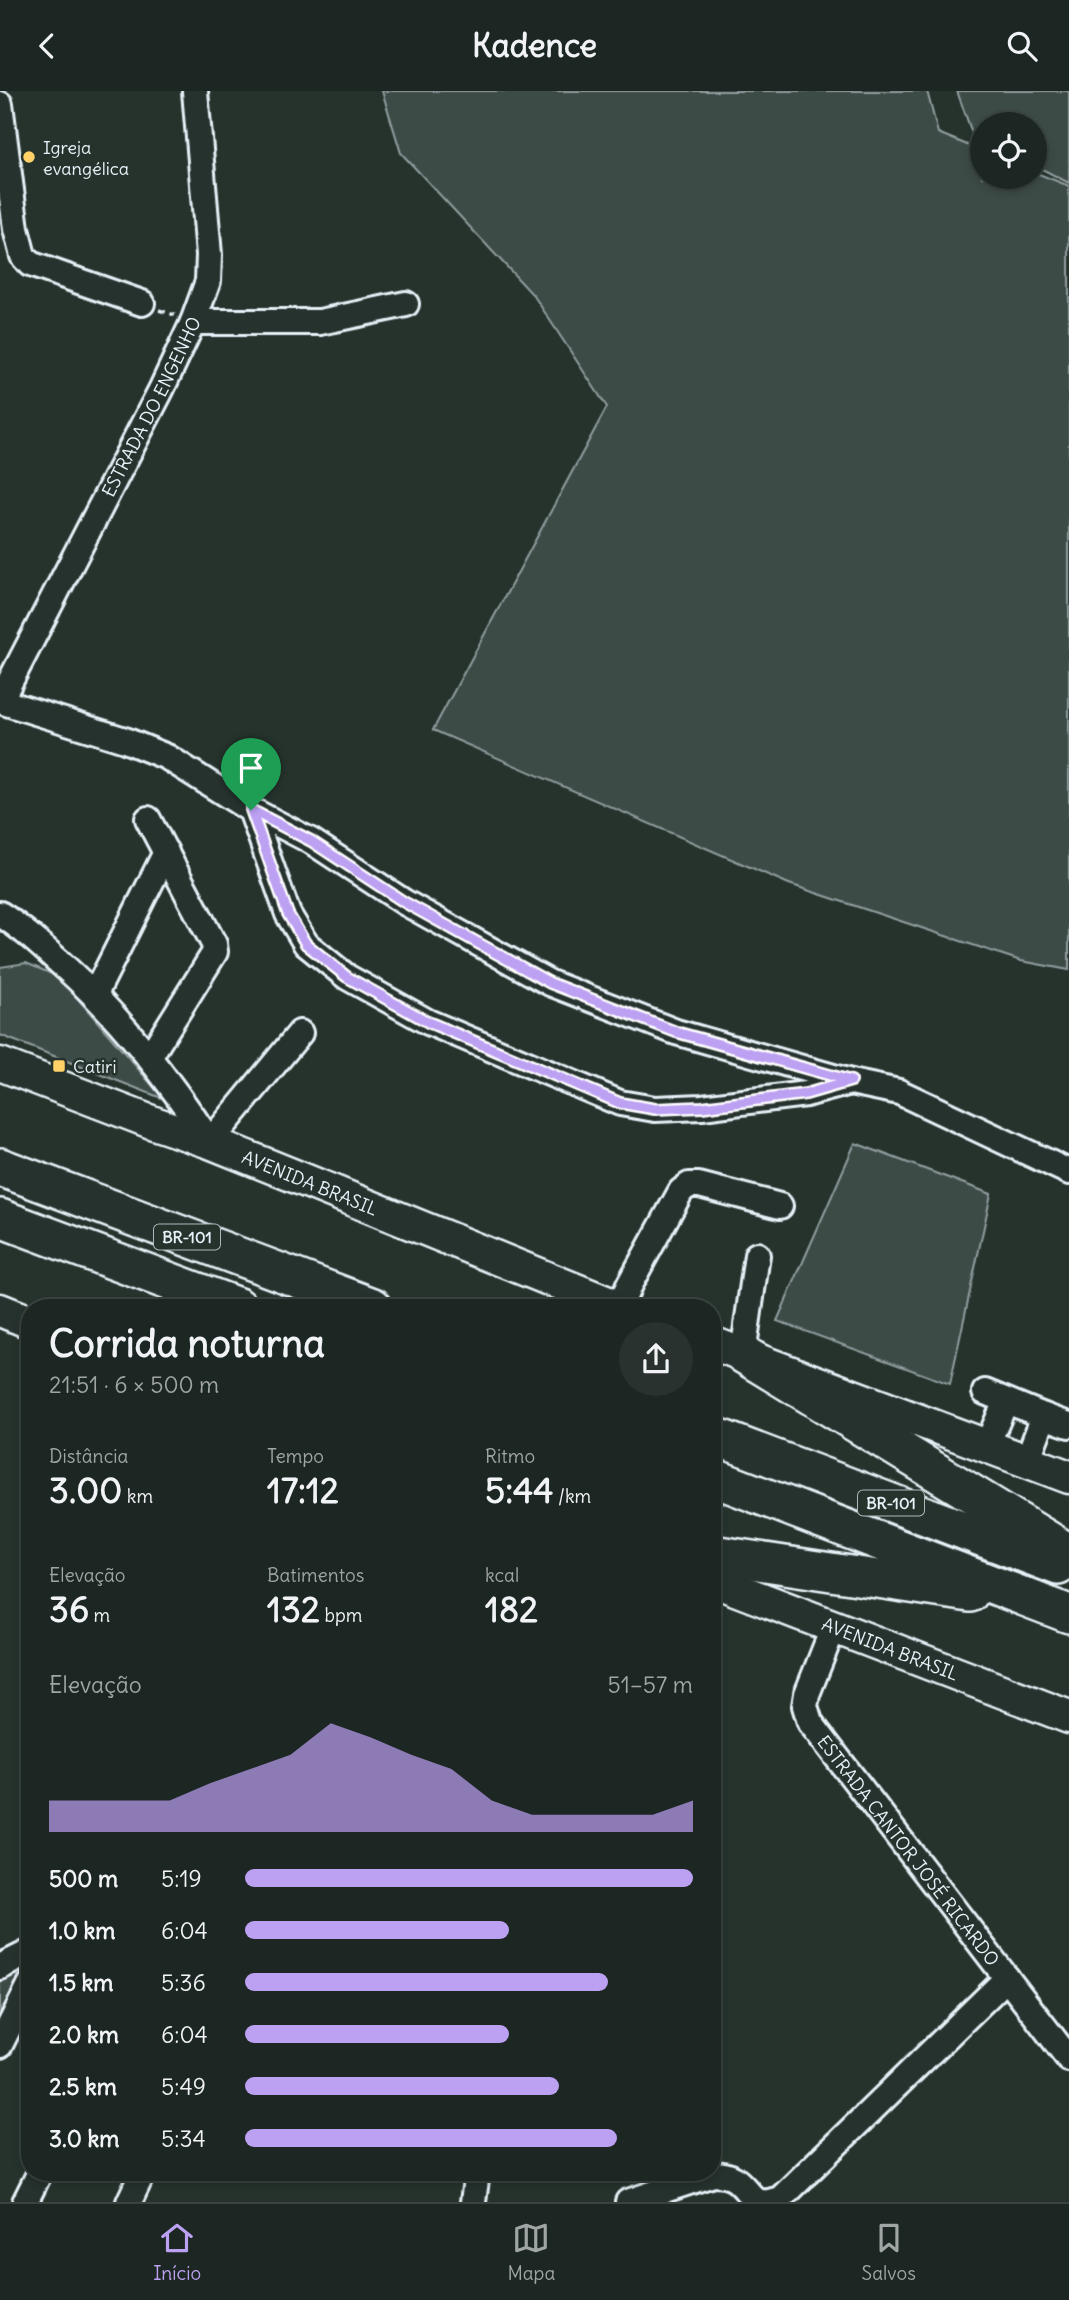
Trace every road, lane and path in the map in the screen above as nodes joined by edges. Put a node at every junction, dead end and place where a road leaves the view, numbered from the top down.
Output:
1 (195, 91) edge
2 (0, 104) edge
3 (8, 231) edge
4 (142, 303) joint
5 (406, 304) dead end
6 (193, 322) junction
7 (0, 701) edge
8 (251, 810) junction
9 (148, 819) dead end
10 (166, 852) junction
11 (0, 914) edge
12 (0, 933) edge
13 (35, 939) junction
14 (94, 994) junction
15 (300, 1033) dead end
16 (150, 1056) junction
17 (0, 1064) edge
18 (851, 1081) junction
19 (210, 1142) junction
20 (0, 1167) edge
21 (1069, 1172) edge
22 (780, 1206) dead end
23 (0, 1218) edge
24 (757, 1255) dead end
25 (217, 1299) edge
26 (352, 1299) edge
27 (599, 1299) edge
28 (623, 1299) edge
29 (0, 1310) edge
30 (21, 1318) edge
31 (728, 1348) edge
32 (1044, 1416) junction
33 (1069, 1425) edge
34 (721, 1438) edge
35 (986, 1447) junction
36 (1026, 1463) junction
37 (1069, 1477) edge
38 (721, 1481) edge
39 (1069, 1553) edge
40 (721, 1555) edge
41 (1069, 1570) edge
42 (721, 1583) edge
43 (1055, 1609) edge
44 (834, 1626) junction
45 (1069, 1717) edge
46 (21, 1956) edge
47 (0, 1967) edge
48 (1007, 1978) junction
49 (21, 2003) edge
50 (0, 2045) edge
51 (1069, 2059) edge
52 (721, 2174) edge
53 (36, 2181) edge
54 (139, 2181) edge
55 (476, 2181) edge
56 (699, 2181) edge
57 (666, 2197) edge
58 (25, 2202) edge
59 (129, 2202) edge
60 (473, 2202) edge
61 (628, 2202) edge
62 (762, 2202) edge
63 (769, 2202) edge

1 - 6 street, ESTRADA DO ENGENHO
2 - 3 street
3 - 4 street
4 - 6 path
5 - 6 street
6 - 7 street, ESTRADA DO ENGENHO
7 - 8 street
8 - 18 street
8 - 18 street
9 - 10 street
10 - 14 street
10 - 16 street
11 - 13 street
12 - 13 street
13 - 14 street
14 - 16 street
15 - 19 street
16 - 19 street
17 - 19 main road, AVENIDA BRASIL
18 - 21 street
19 - 27 main road, AVENIDA BRASIL
20 - 26 highway, BR-101
22 - 28 street
23 - 25 highway, BR-101
24 - 31 street
29 - 30 main road
31 - 35 main road
31 - 39 highway
32 - 33 street
32 - 35 street
32 - 36 street
34 - 41 highway, BR-101
35 - 36 main road
36 - 37 main road
38 - 43 highway, BR-101
40 - 43 highway
42 - 44 main road, AVENIDA BRASIL
44 - 45 main road, AVENIDA BRASIL
44 - 48 street, ESTRADA CANTOR JOSÉ RICARDO
46 - 47 street
48 - 51 street, ESTRADA CANTOR JOSÉ RICARDO
48 - 63 street
49 - 50 street
52 - 62 street
53 - 58 street
54 - 59 street
55 - 60 street
56 - 57 street
57 - 61 street

